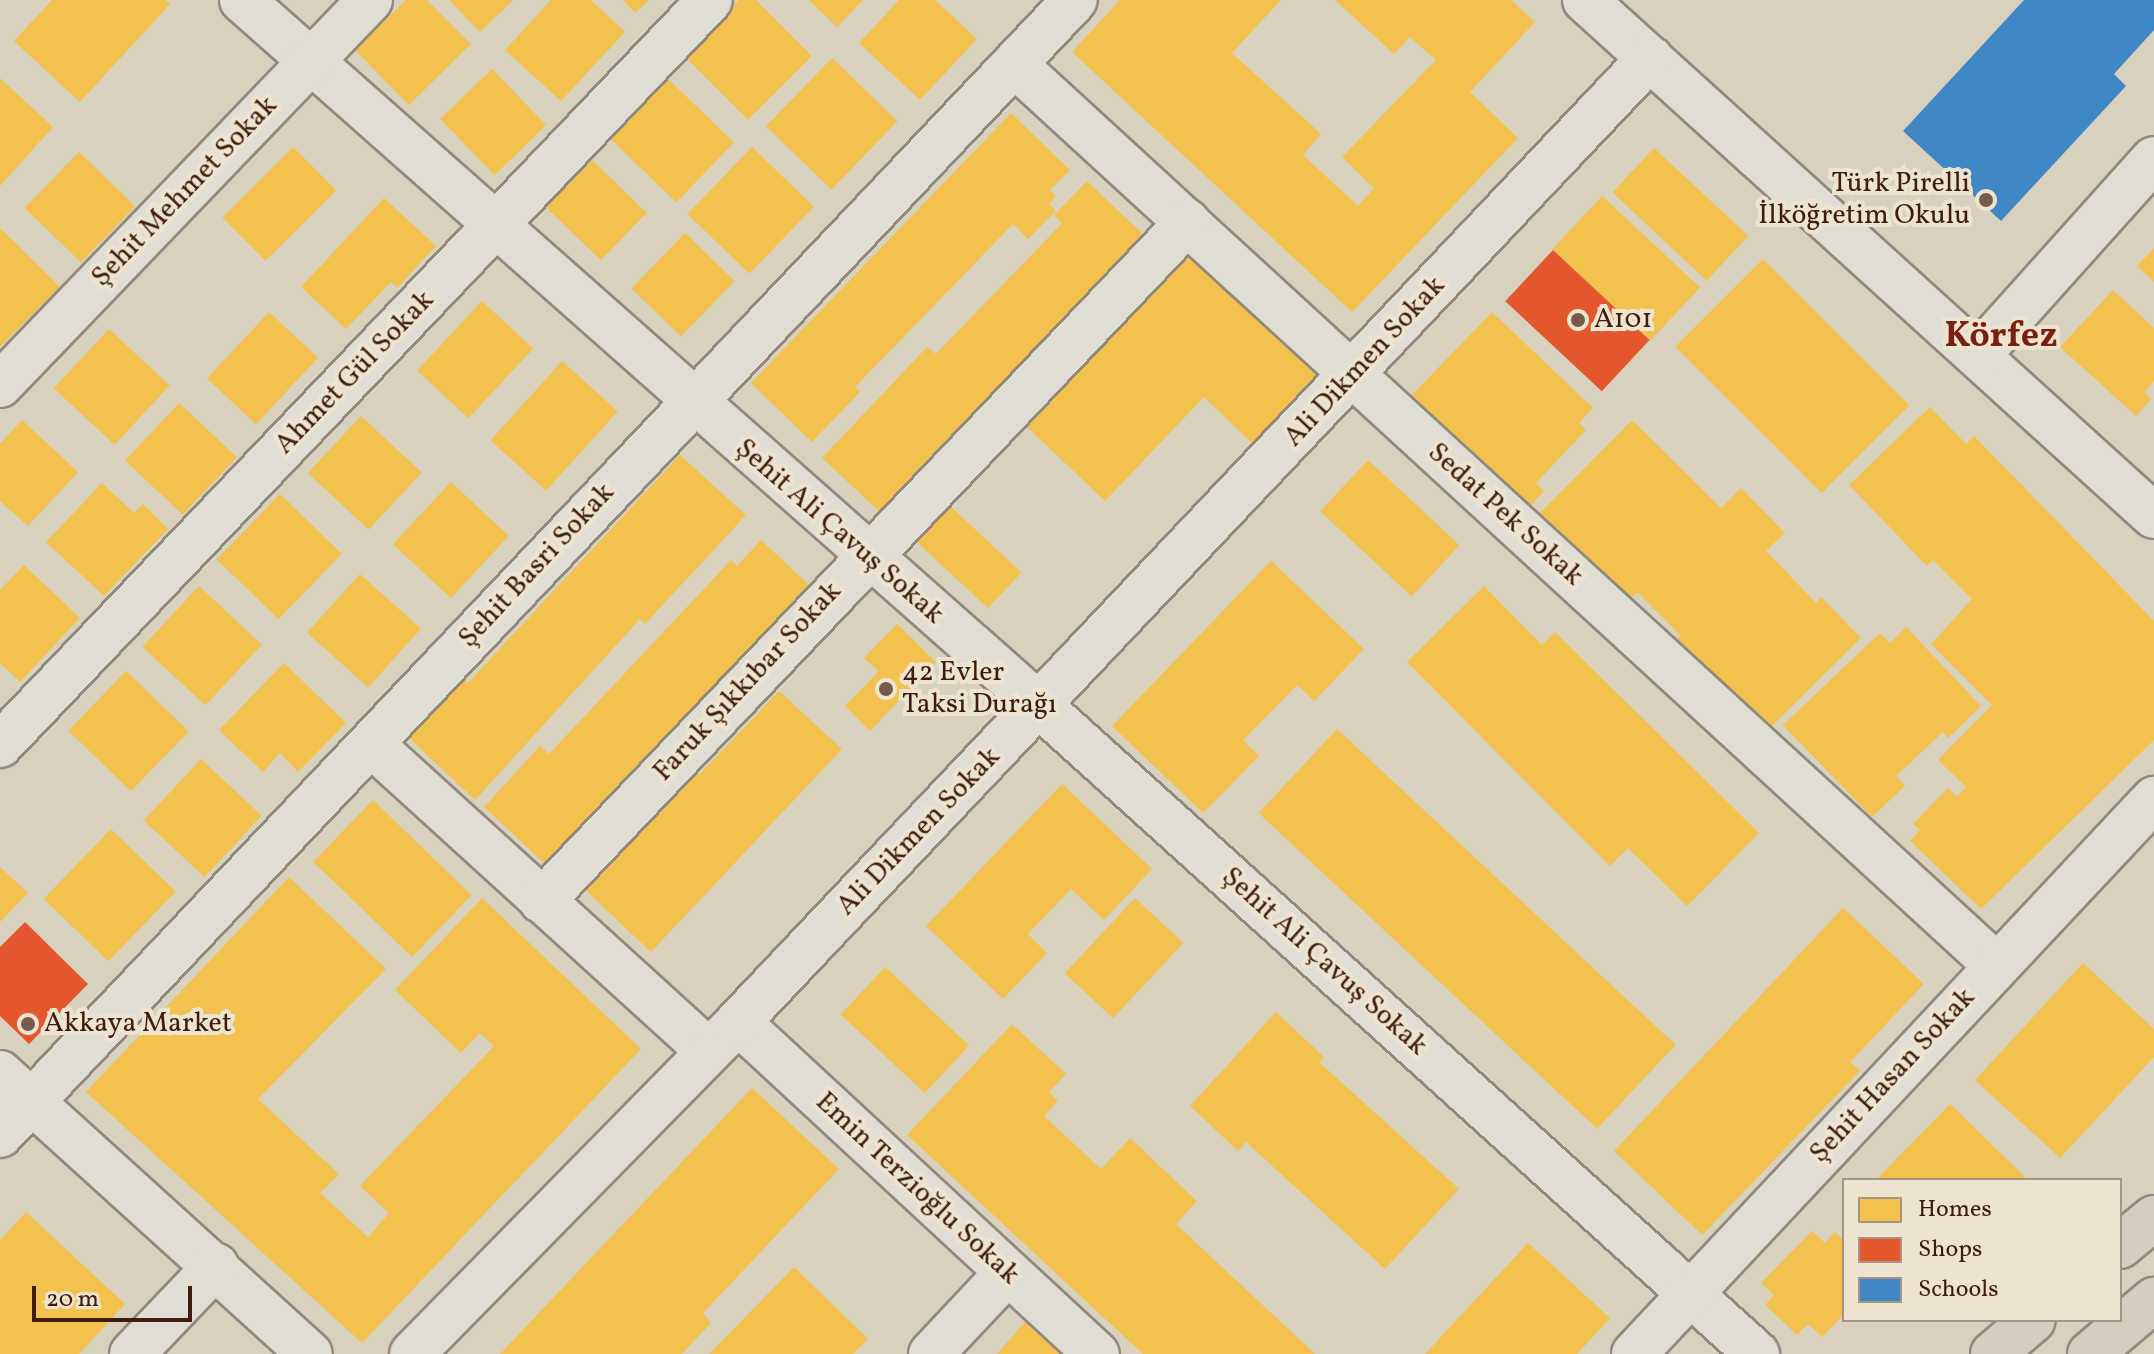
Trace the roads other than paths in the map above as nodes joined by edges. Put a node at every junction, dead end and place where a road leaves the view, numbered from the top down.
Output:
1 (242, 0) edge
2 (370, 0) edge
3 (710, 0) edge
4 (1075, 0) edge
5 (1585, 0) edge
6 (1650, 58) junction
7 (310, 61) junction
8 (1014, 64) junction
9 (2154, 159) edge
10 (1188, 222) junction
11 (495, 226) junction
12 (1978, 355) junction
13 (1353, 376) junction
14 (0, 385) edge
15 (691, 401) junction
16 (2154, 516) edge
17 (866, 557) junction
18 (1039, 705) junction
19 (371, 744) junction
20 (0, 745) edge
21 (2154, 799) edge
22 (542, 901) junction
23 (1996, 965) junction
24 (723, 1036) junction
25 (15, 1087) edge
26 (0, 1135) edge
27 (2154, 1218) edge
28 (2122, 1244) edge
29 (216, 1266) junction
30 (1007, 1273) junction
31 (1692, 1294) junction
32 (2154, 1300) edge
33 (2031, 1322) edge
34 (132, 1354) edge
35 (310, 1354) edge
36 (412, 1354) edge
37 (931, 1354) edge
38 (1097, 1354) edge
39 (1634, 1354) edge
40 (1757, 1354) edge
41 (1993, 1354) edge
42 (2090, 1354) edge

1 - 7 street, Şehit Ali Çavuş Sokak
2 - 7 street, Şehit Mehmet Sokak
3 - 11 street, Ahmet Gül Sokak
4 - 8 street, Şehit Basri Sokak
5 - 6 street
6 - 12 street
6 - 13 street, Ali Dikmen Sokak
7 - 11 street, Şehit Ali Çavuş Sokak
7 - 14 street, Şehit Mehmet Sokak
8 - 10 street, Sedat Pek Sokak
8 - 15 street, Şehit Basri Sokak
9 - 12 street
10 - 13 street, Sedat Pek Sokak
10 - 17 street, Faruk Şıkkıbar Sokak
11 - 15 street, Şehit Ali Çavuş Sokak
11 - 20 street, Ahmet Gül Sokak
12 - 16 street
13 - 18 street, Ali Dikmen Sokak
13 - 23 street, Sedat Pek Sokak
15 - 17 street, Şehit Ali Çavuş Sokak
15 - 19 street, Şehit Basri Sokak
17 - 18 street, Şehit Ali Çavuş Sokak
17 - 22 street, Faruk Şıkkıbar Sokak
18 - 24 street, Ali Dikmen Sokak
18 - 31 street, Şehit Ali Çavuş Sokak
19 - 22 street, Emin Terzioğlu Sokak
19 - 25 street, Şehit Basri Sokak
21 - 23 street, Şehit Hasan Sokak
22 - 24 street, Emin Terzioğlu Sokak
23 - 31 street, Şehit Hasan Sokak
24 - 30 street, Emin Terzioğlu Sokak
24 - 36 street, Ali Dikmen Sokak
25 - 26 street, Şehit Basri Sokak
25 - 29 street
27 - 28 main road
29 - 34 street
29 - 35 street
30 - 37 street
30 - 38 street, Emin Terzioğlu Sokak
31 - 39 street, Şehit Hasan Sokak
31 - 40 street, Şehit Ali Çavuş Sokak
32 - 42 main road
33 - 41 main road

